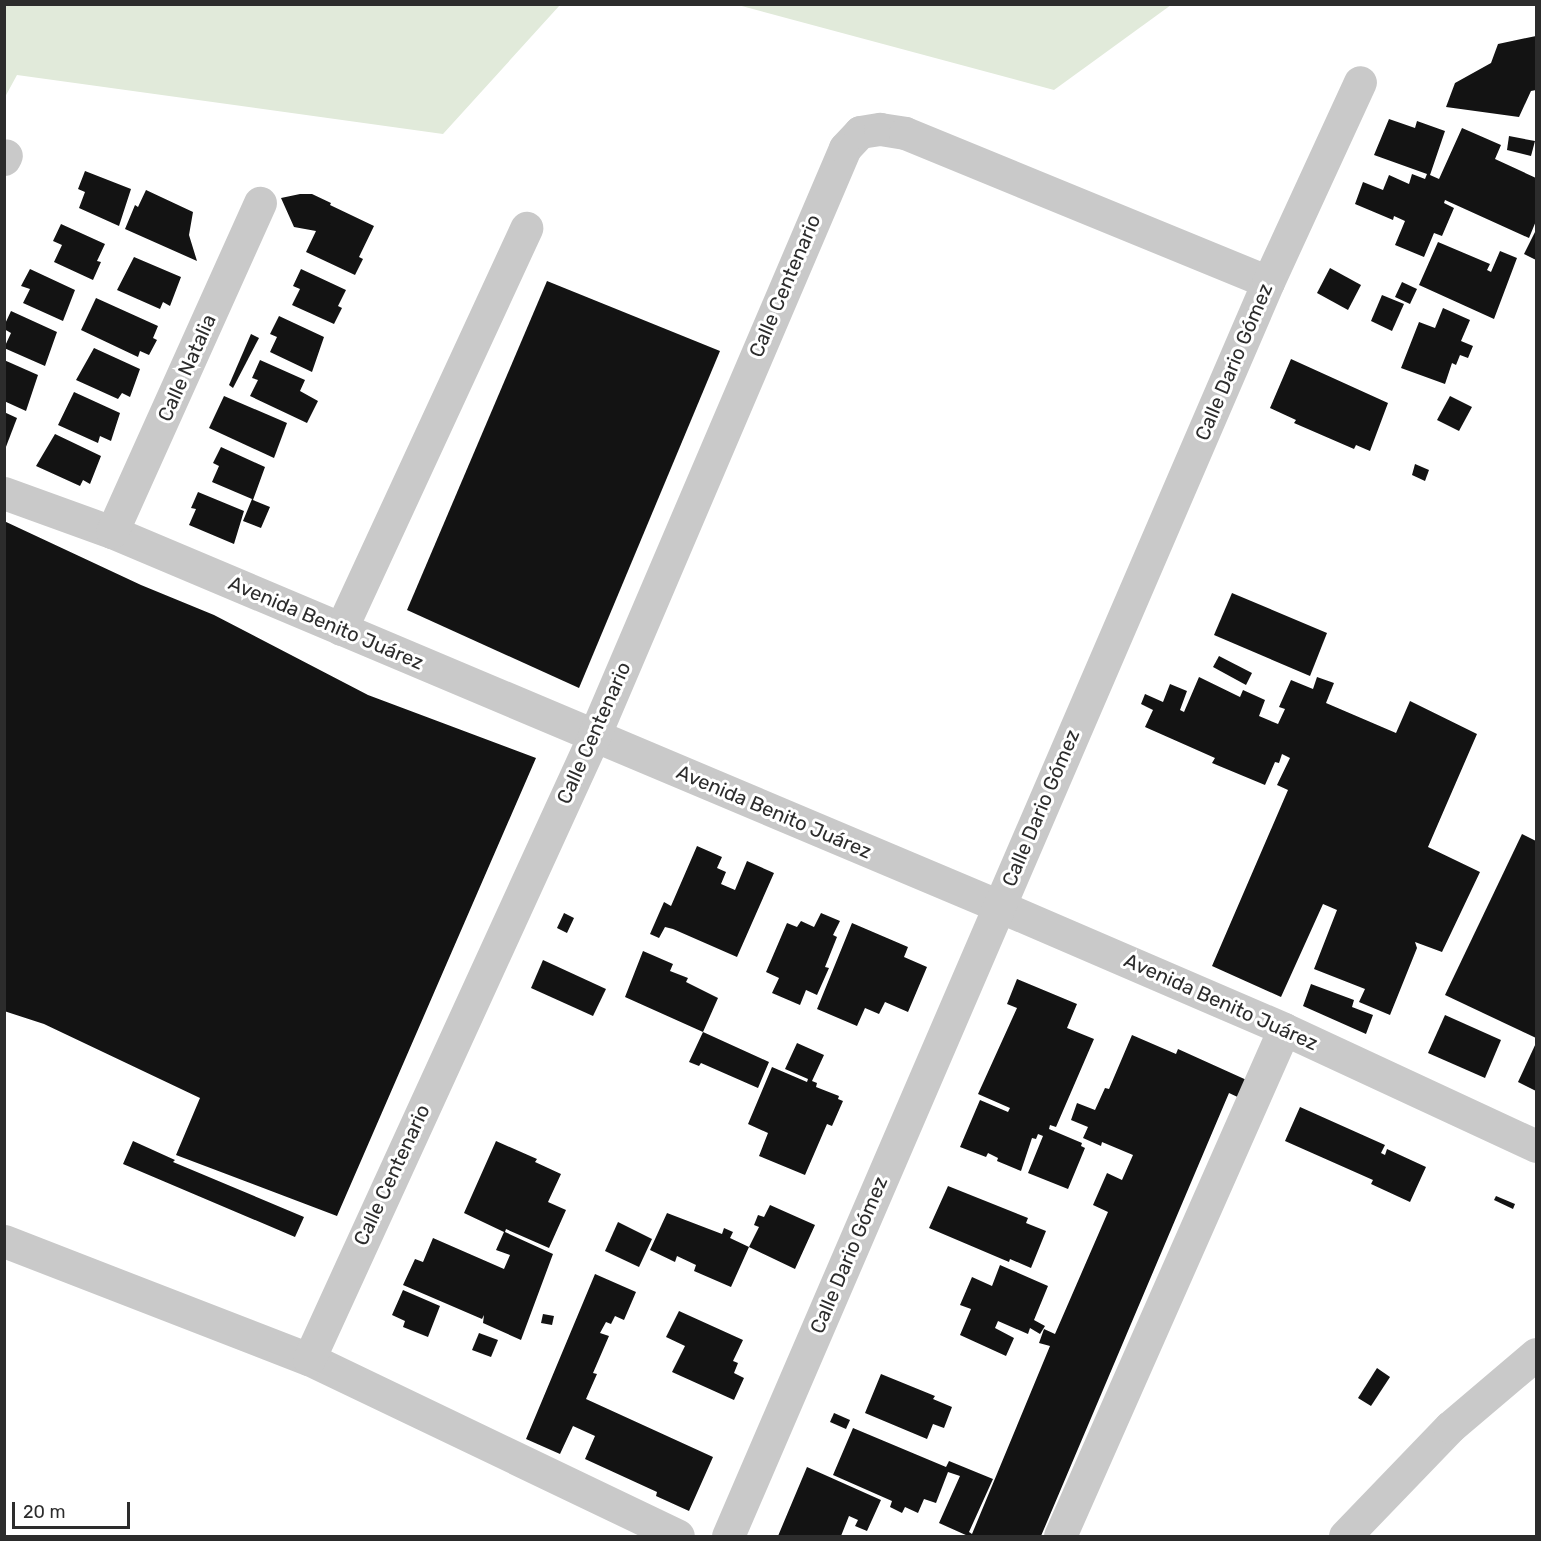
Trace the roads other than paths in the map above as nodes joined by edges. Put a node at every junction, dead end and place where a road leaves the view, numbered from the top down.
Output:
1 (1360, 82) dead end
2 (260, 203) dead end
3 (526, 228) dead end
4 (1268, 282) junction
5 (4, 493) edge
6 (112, 532) junction
7 (341, 629) junction
8 (594, 736) junction
9 (999, 906) junction
10 (1284, 1029) junction
11 (1536, 1146) edge
12 (4, 1241) edge
13 (1536, 1354) edge
14 (309, 1359) junction
15 (678, 1536) edge
16 (728, 1536) edge
17 (1060, 1536) edge
18 (1345, 1536) edge

1 - 4 street, Calle Dario Gómez
2 - 6 street, Calle Natalia
3 - 7 street
4 - 8 street, Calle Centenario
4 - 9 street, Calle Dario Gómez
5 - 6 street, Avenida Benito Juárez
6 - 7 street, Avenida Benito Juárez
7 - 8 street, Avenida Benito Juárez
8 - 9 street, Avenida Benito Juárez
8 - 14 street, Calle Centenario
9 - 10 street, Avenida Benito Juárez
9 - 16 street, Calle Dario Gómez
10 - 11 street, Avenida Benito Juárez
10 - 17 street
12 - 14 street
13 - 18 street
14 - 15 street

